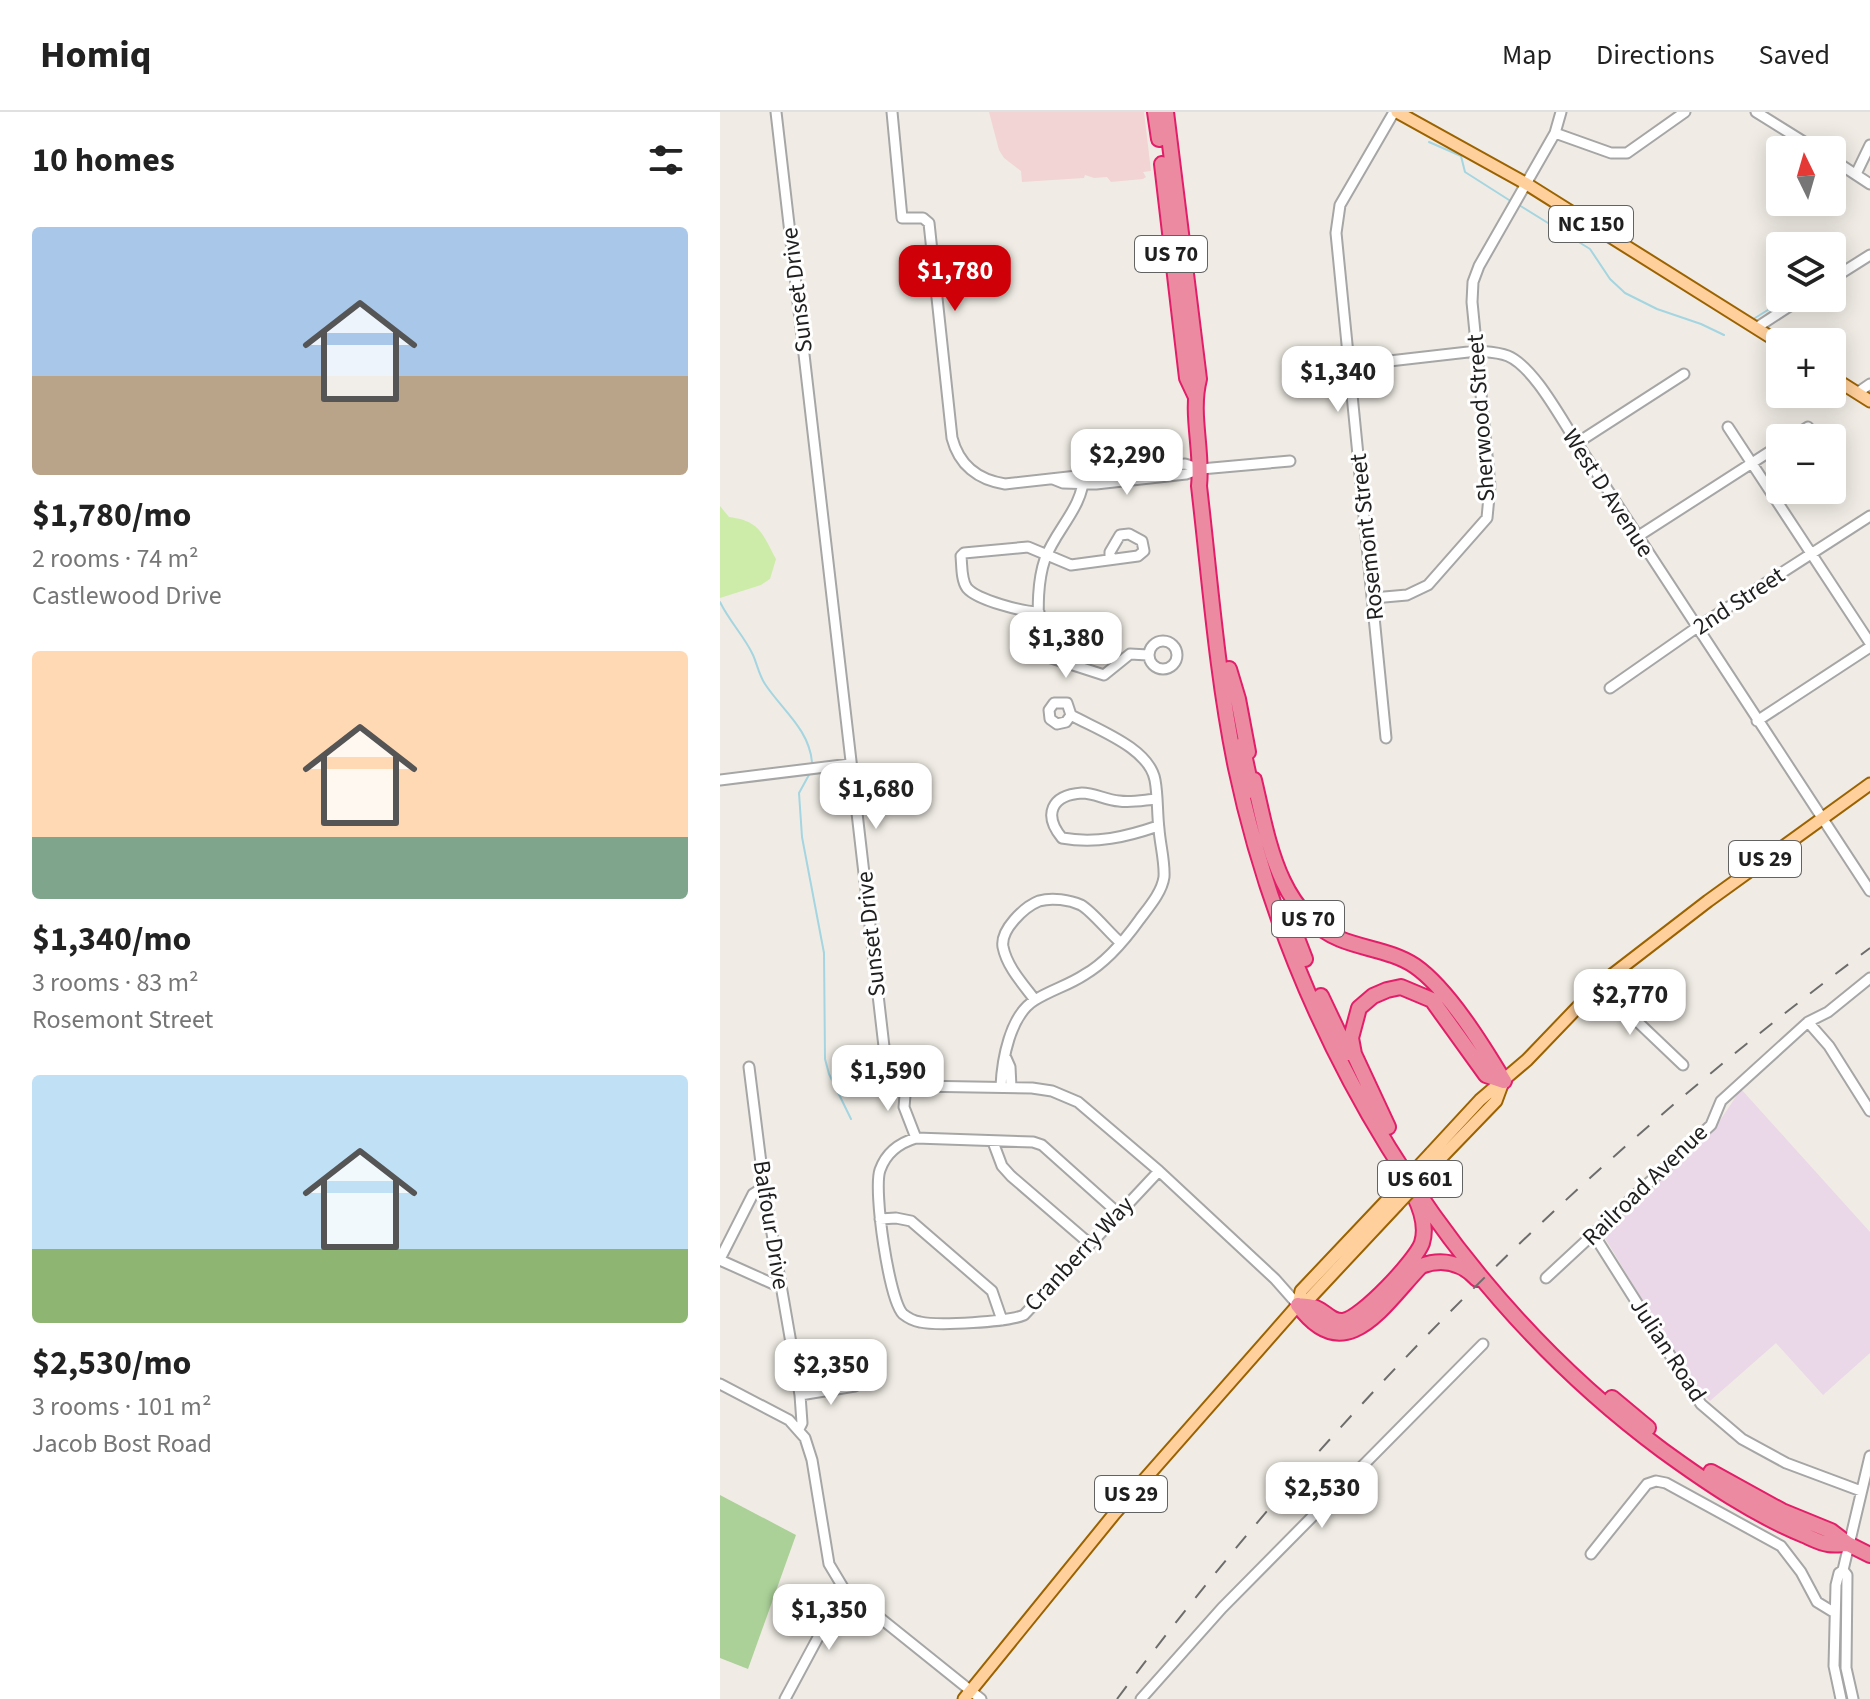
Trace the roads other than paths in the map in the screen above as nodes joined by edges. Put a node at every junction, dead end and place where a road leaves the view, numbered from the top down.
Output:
1 (776, 112) edge
2 (892, 112) edge
3 (1155, 112) edge
4 (1166, 112) edge
5 (1396, 112) edge
6 (1561, 112) edge
7 (1685, 112) edge
8 (1756, 112) edge
9 (1555, 133) junction
10 (1795, 136) edge
11 (1870, 145) edge
12 (1846, 168) edge
13 (1856, 174) junction
14 (1525, 183) junction
15 (1870, 184) edge
16 (1870, 255) edge
17 (1846, 270) edge
18 (1781, 312) edge
19 (1756, 328) junction
20 (1766, 334) edge
21 (1477, 351) junction
22 (1350, 365) junction
23 (1293, 372) dead end
24 (1684, 374) dead end
25 (1870, 384) edge
26 (1846, 386) edge
27 (1857, 393) junction
28 (1195, 395) junction
29 (1870, 401) edge
30 (1728, 427) dead end
31 (1577, 443) junction
32 (1766, 454) edge
33 (1290, 461) dead end
34 (1752, 463) junction
35 (1201, 469) junction
36 (1084, 478) junction
37 (1870, 516) edge
38 (1637, 537) junction
39 (1811, 554) junction
40 (1046, 555) junction
41 (1110, 559) dead end
42 (1373, 598) junction
43 (1039, 612) junction
44 (1696, 628) junction
45 (1870, 645) edge
46 (1148, 655) dead end
47 (1229, 669) junction
48 (1610, 688) dead end
49 (1071, 715) dead end
50 (1757, 721) junction
51 (1386, 738) dead end
52 (850, 764) junction
53 (720, 780) edge
54 (1870, 784) edge
55 (1156, 799) junction
56 (1821, 818) junction
57 (1158, 826) junction
58 (1870, 891) edge
59 (1121, 943) junction
60 (1870, 978) edge
61 (1599, 985) junction
62 (1035, 1000) junction
63 (1808, 1022) junction
64 (1683, 1065) dead end
65 (749, 1067) dead end
66 (1504, 1081) junction
67 (906, 1084) junction
68 (1006, 1087) junction
69 (1870, 1111) edge
70 (1384, 1129) junction
71 (916, 1138) junction
72 (993, 1142) junction
73 (1159, 1171) junction
74 (764, 1187) junction
75 (1118, 1213) junction
76 (880, 1219) junction
77 (1594, 1235) junction
78 (1090, 1244) junction
79 (720, 1259) edge
80 (1546, 1278) dead end
81 (780, 1287) junction
82 (1298, 1305) junction
83 (1002, 1320) junction
84 (1483, 1344) dead end
85 (1553, 1355) junction
86 (720, 1384) edge
87 (855, 1386) dead end
88 (800, 1395) junction
89 (799, 1429) junction
90 (1870, 1456) edge
91 (1861, 1491) junction
92 (1848, 1544) junction
93 (1591, 1554) dead end
94 (1870, 1555) edge
95 (1843, 1570) junction
96 (844, 1589) junction
97 (1835, 1613) junction
98 (968, 1694) edge
99 (785, 1699) edge
100 (981, 1699) edge
101 (1141, 1699) edge
102 (1841, 1699) edge
103 (1853, 1699) edge

1 - 52 street, Sunset Drive
2 - 36 street
3 - 28 highway, US 70
4 - 28 highway, US 70
5 - 14 main road, NC 150
5 - 22 street, Rosemont Street
6 - 9 street, Sherwood Street
7 - 9 street
8 - 10 street
9 - 14 street, Sherwood Street
11 - 13 street
12 - 13 street
13 - 15 street
14 - 19 main road, NC 150
14 - 21 street, Sherwood Street
16 - 17 street
18 - 19 street
19 - 20 main road, NC 150
21 - 22 street, West D Avenue
21 - 31 street, West D Avenue
21 - 42 street, Sherwood Street
22 - 23 street, West D Avenue
22 - 42 street, Rosemont Street
24 - 31 street
25 - 27 street
26 - 27 main road
27 - 29 main road
28 - 35 highway, US 70
30 - 34 street
31 - 38 street, West D Avenue
32 - 34 street
33 - 35 street
34 - 38 street
34 - 39 street
35 - 36 street
35 - 47 highway, US 70
35 - 70 highway, US 70
36 - 40 street
37 - 39 street, 2nd Street
38 - 44 street, West D Avenue
39 - 44 street, 2nd Street
39 - 45 street
40 - 41 street
40 - 43 street
40 - 43 street
42 - 51 street, Rosemont Street
43 - 46 street
44 - 48 street, 2nd Street
44 - 50 street, West D Avenue
45 - 50 street
47 - 66 highway, US 70
47 - 70 highway, US 601
49 - 55 street
50 - 56 street, West D Avenue
52 - 53 street
52 - 67 street, Sunset Drive
54 - 56 main road, US 29
55 - 57 street
55 - 57 street
56 - 58 street, West D Avenue
56 - 61 main road, US 29
57 - 59 street
59 - 62 street
59 - 62 street
60 - 63 street, Railroad Avenue
61 - 64 street
61 - 66 main road, US 29
62 - 68 street
63 - 69 street
63 - 77 street, Railroad Avenue
65 - 74 street, Balfour Drive
66 - 70 highway
66 - 82 main road, US 29, bridge
67 - 68 street
67 - 71 street
68 - 73 street
70 - 82 highway, US 70
70 - 85 highway, US 601
70 - 92 highway, US 601
71 - 72 street
71 - 76 street, Cranberry Way
72 - 75 street
72 - 78 street
73 - 75 street, Cranberry Way
73 - 82 street
74 - 79 street
74 - 81 street, Balfour Drive
75 - 78 street, Cranberry Way
76 - 83 street
76 - 83 street, Cranberry Way
77 - 80 street, Railroad Avenue
77 - 91 street, Julian Road
78 - 83 street, Cranberry Way
79 - 81 street
81 - 88 street, Balfour Drive
82 - 85 highway
82 - 98 main road, US 29
84 - 101 street
85 - 92 highway, US 601
86 - 89 street
87 - 88 street
88 - 89 street, Balfour Drive
89 - 96 street
90 - 91 street
91 - 92 street
92 - 94 highway, US 601
92 - 95 street
93 - 97 street
95 - 97 street
95 - 103 street
96 - 98 street
96 - 99 street
97 - 102 street
98 - 100 street

